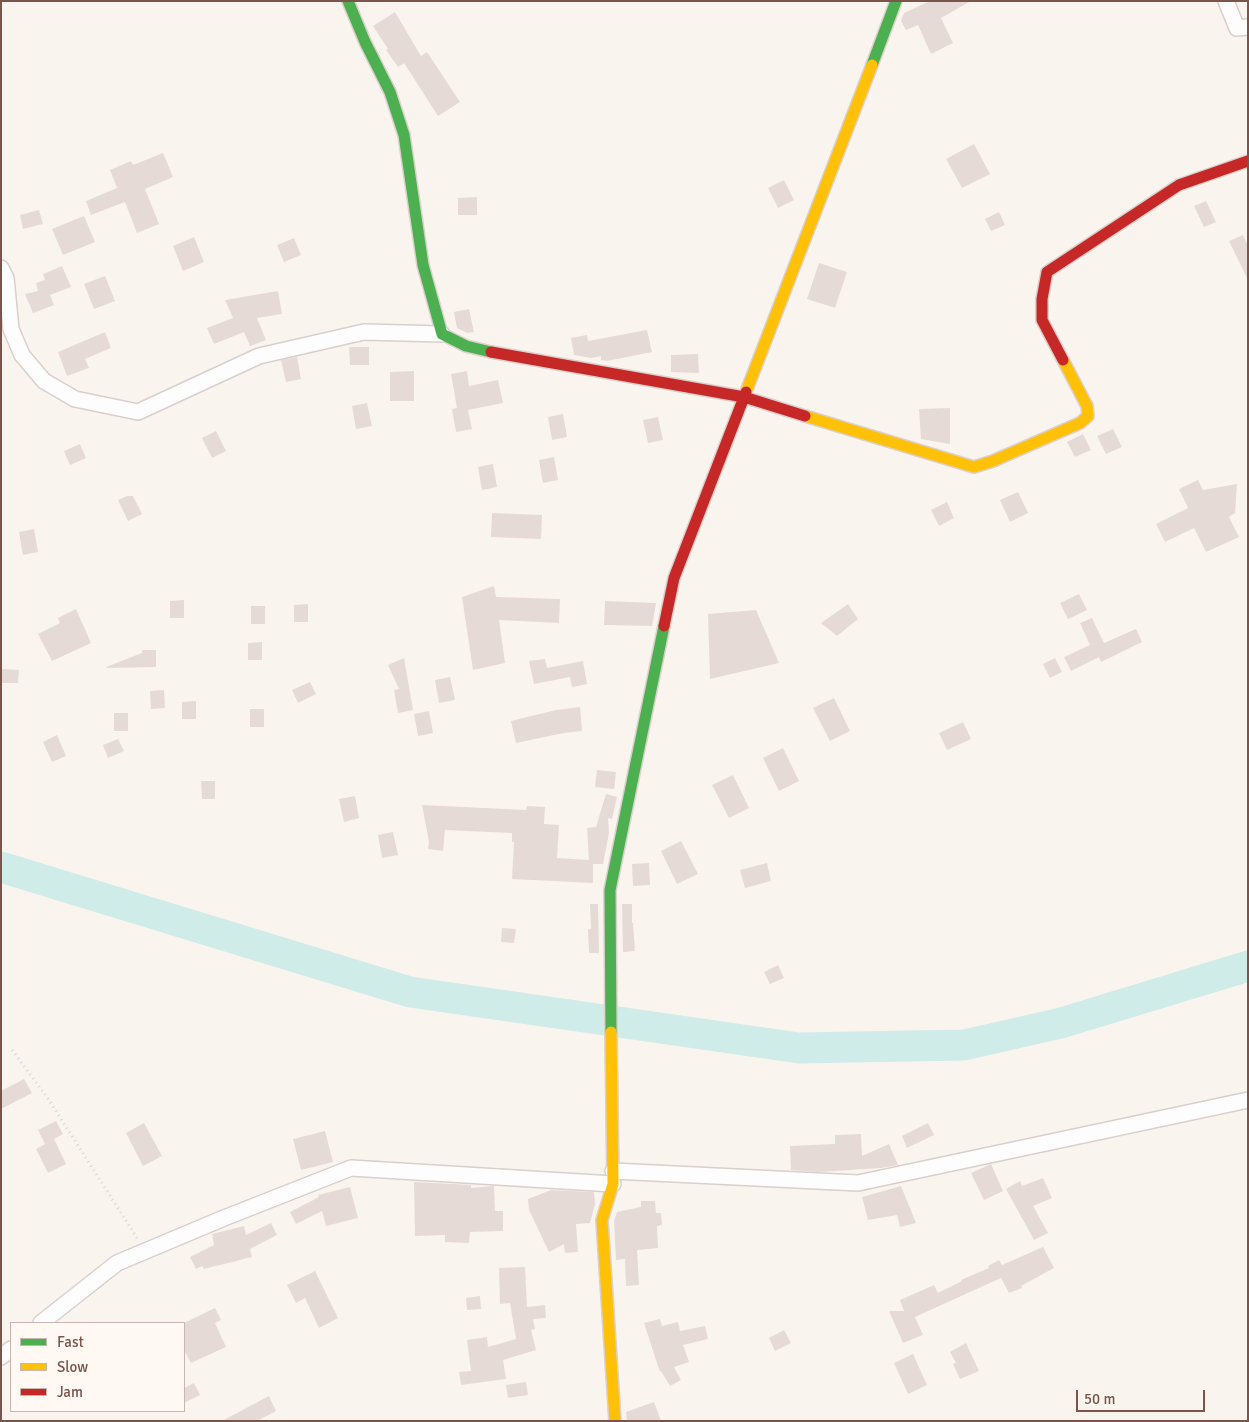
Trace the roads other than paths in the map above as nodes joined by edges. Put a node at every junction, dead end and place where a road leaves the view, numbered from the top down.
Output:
1 (348, 1) edge
2 (896, 1) edge
3 (1226, 1) edge
4 (1248, 27) edge
5 (1248, 161) edge
6 (1, 268) edge
7 (442, 334) junction
8 (744, 397) junction
9 (1248, 1100) edge
10 (613, 1178) junction
11 (42, 1322) edge
12 (614, 1421) edge

1 - 7 street
2 - 8 street
3 - 4 street
5 - 8 street
6 - 7 street
7 - 8 street
8 - 10 street
9 - 10 street
10 - 11 street
10 - 12 street

